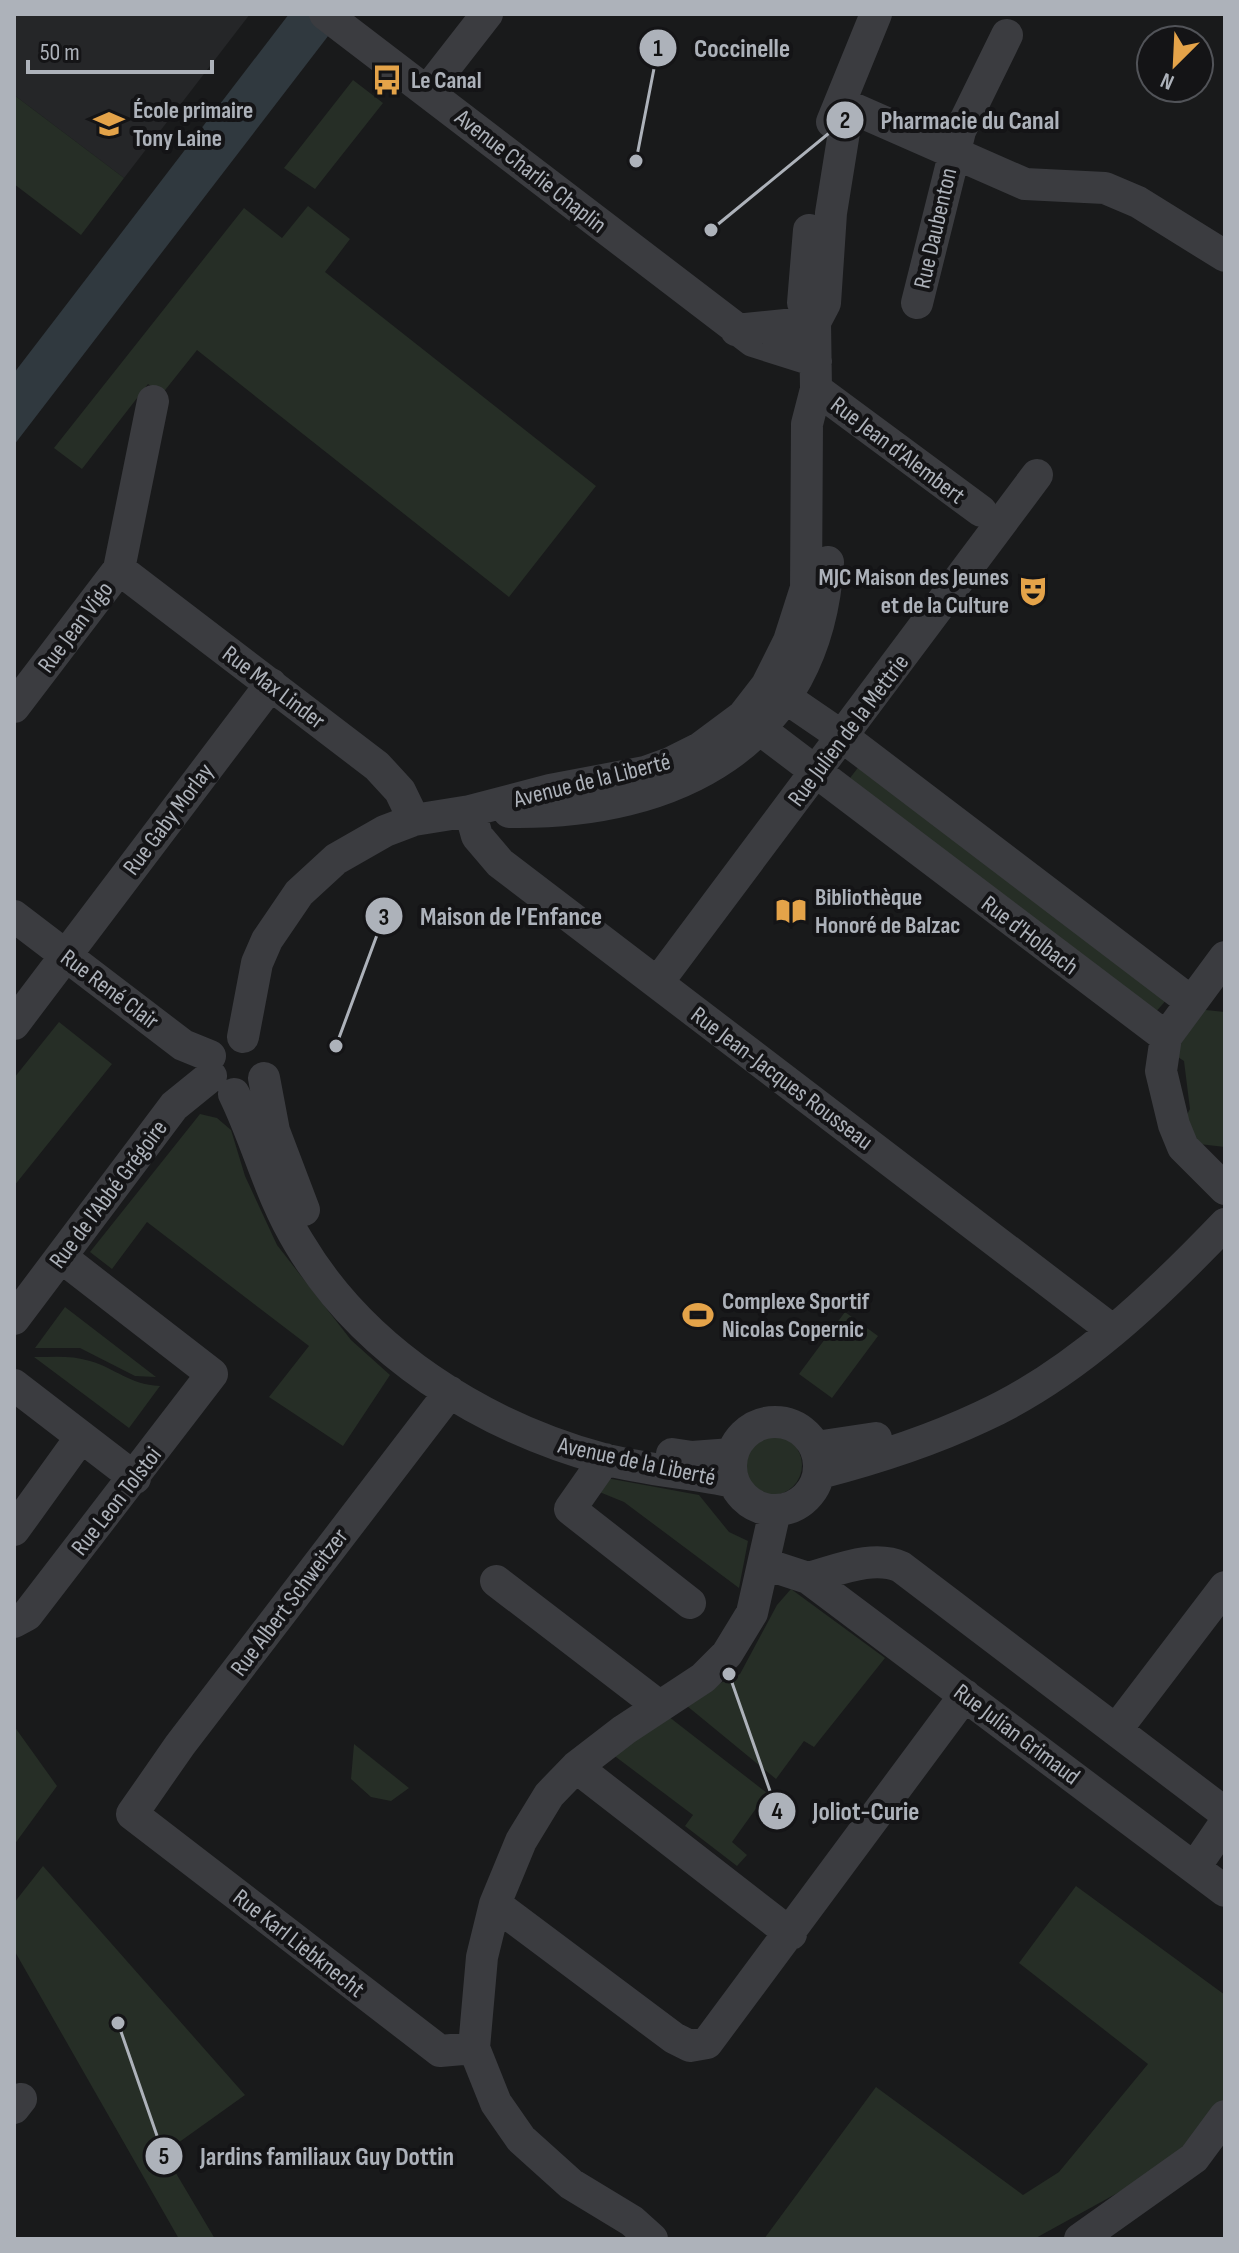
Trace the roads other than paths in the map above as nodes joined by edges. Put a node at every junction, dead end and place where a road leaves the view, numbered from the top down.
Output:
1 (487, 14) edge
2 (871, 17) edge
3 (335, 21) edge
4 (1007, 35) dead end
5 (427, 91) junction
6 (843, 104) junction
7 (953, 153) junction
8 (1225, 256) edge
9 (917, 303) dead end
10 (815, 322) junction
11 (736, 330) junction
12 (816, 375) junction
13 (153, 401) dead end
14 (1037, 475) dead end
15 (981, 511) dead end
16 (119, 569) junction
17 (271, 684) junction
18 (775, 691) junction
19 (14, 707) edge
20 (751, 723) junction
21 (843, 737) junction
22 (816, 773) junction
23 (470, 811) junction
24 (414, 820) junction
25 (14, 916) edge
26 (65, 955) junction
27 (1225, 957) edge
28 (658, 982) junction
29 (1190, 1001) junction
30 (14, 1024) edge
31 (243, 1037) junction
32 (1166, 1037) junction
33 (218, 1075) junction
34 (264, 1078) junction
35 (1225, 1189) edge
36 (1225, 1215) edge
37 (1225, 1224) edge
38 (61, 1257) junction
39 (14, 1319) edge
40 (1105, 1325) junction
41 (14, 1385) edge
42 (450, 1392) junction
43 (81, 1437) junction
44 (605, 1459) junction
45 (818, 1460) junction
46 (733, 1468) junction
47 (135, 1478) junction
48 (775, 1511) junction
49 (14, 1530) edge
50 (765, 1564) junction
51 (808, 1578) junction
52 (496, 1581) dead end
53 (1225, 1587) edge
54 (690, 1603) dead end
55 (14, 1622) edge
56 (965, 1695) junction
57 (659, 1706) junction
58 (1116, 1730) junction
59 (576, 1767) junction
60 (1225, 1813) edge
61 (132, 1814) joint
62 (1225, 1823) edge
63 (1195, 1867) junction
64 (1225, 1891) edge
65 (495, 1904) junction
66 (791, 1934) junction
67 (474, 2048) junction
68 (1225, 2116) edge
69 (652, 2239) edge
70 (1080, 2239) edge

1 - 5 street
2 - 6 street, Avenue de la Liberté
3 - 5 street, Avenue Charlie Chaplin
4 - 7 street, Rue Daubenton
5 - 11 street, Avenue Charlie Chaplin
6 - 7 street, Rue Daubenton
6 - 10 street, Avenue de la Liberté
7 - 8 street, Rue Daubenton
7 - 9 street, Rue Daubenton
10 - 11 street
10 - 12 street, Avenue de la Liberté
11 - 12 street, Avenue Charlie Chaplin
12 - 15 street, Rue Jean d'Alembert
12 - 18 street, Avenue de la Liberté
13 - 16 street, Rue Jean Vigo
14 - 21 street, Rue Julien de la Mettrie
16 - 17 street, Rue Max Linder
16 - 19 street, Rue Jean Vigo
17 - 24 street, Rue Max Linder
17 - 26 street, Rue Gaby Morlay
18 - 20 street, Avenue de la Liberté
18 - 21 street, Rue d'Holbach
20 - 22 street, Rue d'Holbach
20 - 23 street, Avenue de la Liberté
21 - 22 street, Rue Julien de la Mettrie
21 - 29 street, Rue d'Holbach
22 - 28 street, Rue Julien de la Mettrie
22 - 32 street, Rue d'Holbach
23 - 24 street, Avenue de la Liberté
23 - 28 street, Rue Jean-Jacques Rousseau
24 - 31 street, Avenue de la Liberté
25 - 26 street, Rue René Clair
26 - 30 street, Rue Gaby Morlay
26 - 33 street, Rue René Clair
27 - 29 street
28 - 40 street, Rue Jean-Jacques Rousseau
29 - 32 street
31 - 33 street
31 - 34 street
32 - 35 street
33 - 34 street
33 - 38 street, Rue de l'Abbé Grégoire
33 - 42 street, Avenue de la Liberté
34 - 46 street
36 - 40 street
37 - 40 street
38 - 39 street, Rue de l'Abbé Grégoire
38 - 47 street, Rue Leon Tolstoi
40 - 45 street
41 - 43 street
42 - 44 street, Avenue de la Liberté
42 - 61 street, Rue Albert Schweitzer
43 - 47 street
43 - 49 street
44 - 46 street, Avenue de la Liberté
44 - 54 street
45 - 46 street, Avenue de la Liberté
45 - 48 street
46 - 48 street, Avenue de la Liberté
47 - 55 street, Rue Leon Tolstoi
48 - 50 street
50 - 51 street, Rue Julian Grimaud
50 - 57 street
51 - 56 street, Rue Julian Grimaud
51 - 58 street
52 - 57 street
53 - 58 street
56 - 63 street, Rue Julian Grimaud
56 - 66 street
57 - 59 street
58 - 60 street
59 - 65 street
59 - 66 street
61 - 67 street, Rue Karl Liebknecht
62 - 63 street
63 - 64 street, Rue Julian Grimaud
65 - 66 street
65 - 67 street
67 - 69 street
68 - 70 street

